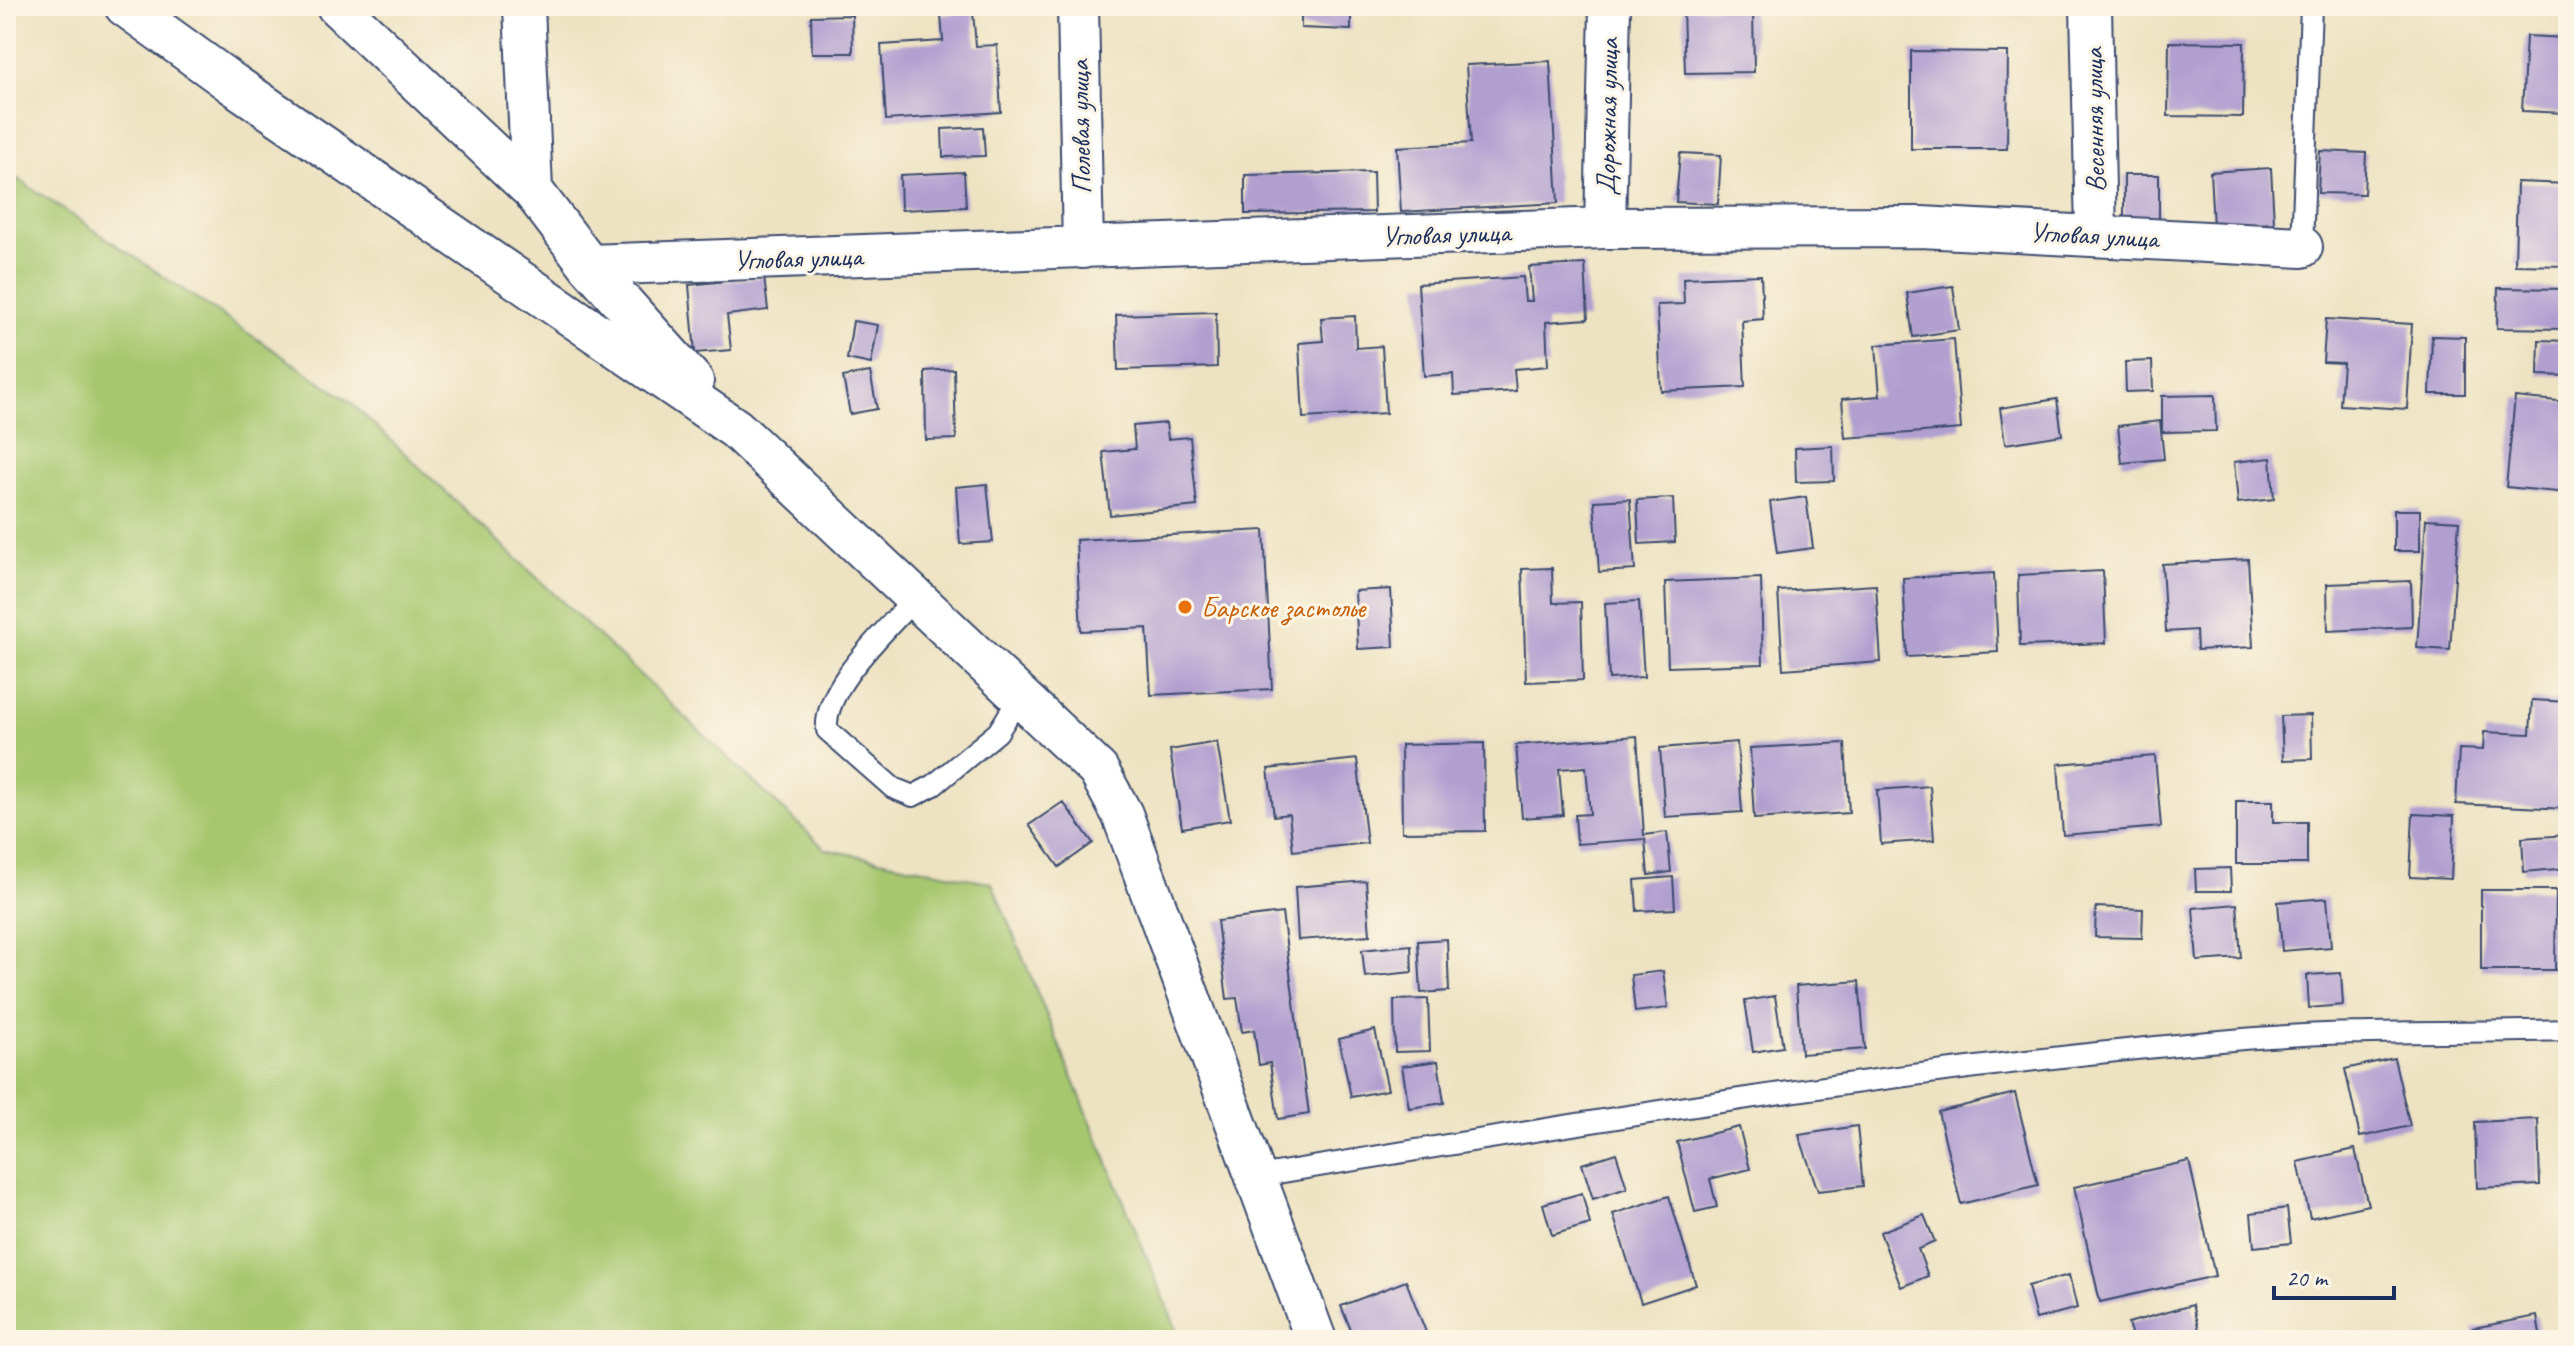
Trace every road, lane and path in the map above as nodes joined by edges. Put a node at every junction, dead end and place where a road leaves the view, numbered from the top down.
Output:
1 (125, 6) edge
2 (337, 6) edge
3 (524, 6) edge
4 (1078, 6) edge
5 (1610, 6) edge
6 (2091, 6) edge
7 (2311, 6) edge
8 (532, 190) junction
9 (1605, 228) junction
10 (2096, 235) junction
11 (2302, 247) joint
12 (1083, 248) junction
13 (589, 265) junction
14 (736, 429) junction
15 (915, 598) junction
16 (1021, 695) junction
17 (2568, 1030) edge
18 (1258, 1176) junction
19 (1316, 1340) edge

1 - 14 street
2 - 8 street
3 - 8 street
4 - 12 street, Полевая улица
5 - 9 street, Дорожная улица
6 - 10 street, Весенняя улица
7 - 11 lane
8 - 13 street
9 - 10 street, Угловая улица
9 - 12 street, Угловая улица
10 - 11 street, Угловая улица
12 - 13 street, Угловая улица
13 - 14 street
14 - 15 street
15 - 16 street
15 - 16 lane
16 - 18 street
17 - 18 lane
18 - 19 street

